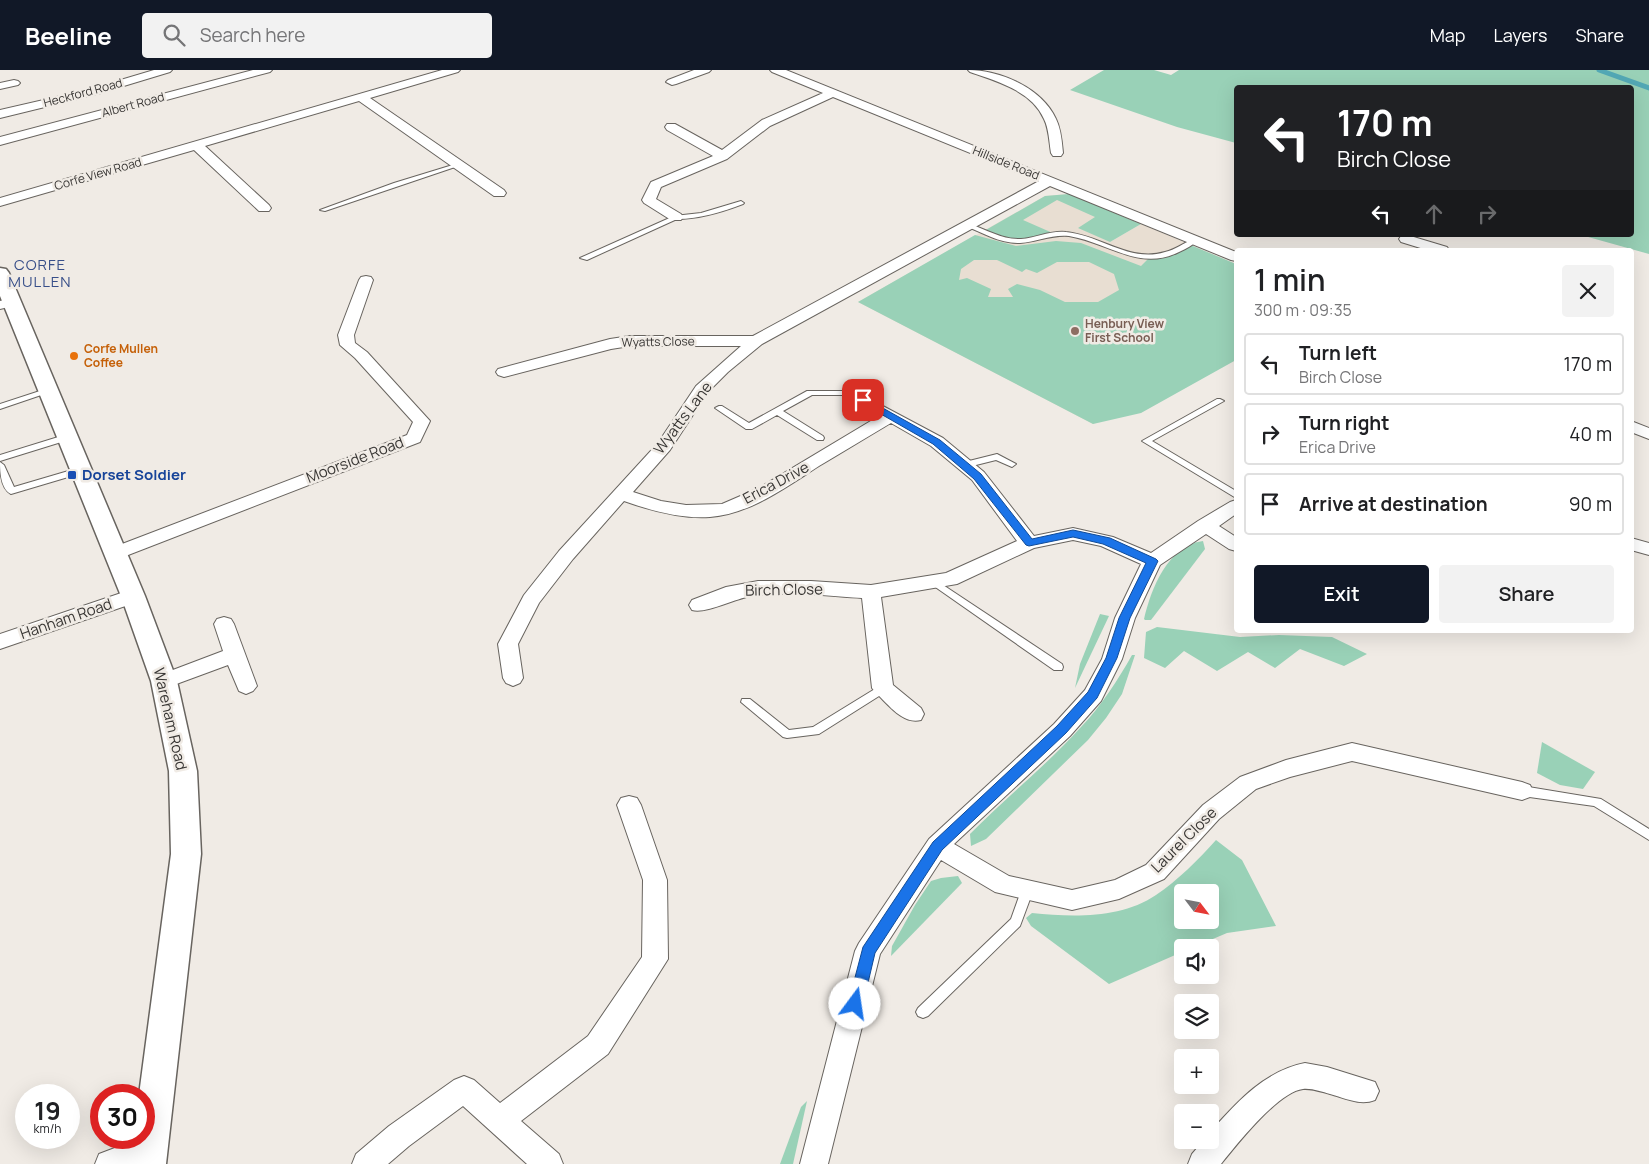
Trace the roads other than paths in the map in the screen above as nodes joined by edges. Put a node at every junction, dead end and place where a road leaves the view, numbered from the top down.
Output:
1 (166, 70) edge
2 (266, 70) edge
3 (454, 70) edge
4 (705, 70) edge
5 (803, 70) edge
6 (974, 70) edge
7 (783, 73) edge
8 (672, 82) dead end
9 (14, 83) dead end
10 (0, 86) edge
11 (833, 93) junction
12 (361, 97) junction
13 (0, 114) edge
14 (671, 127) dead end
15 (0, 141) edge
16 (196, 146) junction
17 (1057, 153) dead end
18 (723, 156) junction
19 (458, 165) junction
20 (1049, 181) junction
21 (499, 193) dead end
22 (0, 202) edge
23 (741, 203) dead end
24 (264, 208) dead end
25 (323, 210) dead end
26 (676, 217) junction
27 (968, 225) junction
28 (1195, 240) junction
29 (1404, 241) edge
30 (1434, 248) edge
31 (1234, 256) edge
32 (584, 258) dead end
33 (0, 273) edge
34 (366, 280) dead end
35 (6, 304) edge
36 (756, 341) junction
37 (504, 372) dead end
38 (49, 392) junction
39 (850, 393) joint
40 (1220, 401) dead end
41 (0, 407) edge
42 (719, 408) dead end
43 (777, 411) junction
44 (891, 416) junction
45 (1634, 427) edge
46 (1649, 434) edge
47 (68, 437) junction
48 (820, 438) dead end
49 (0, 458) edge
50 (1012, 464) dead end
51 (0, 465) edge
52 (964, 465) junction
53 (82, 470) junction
54 (621, 494) junction
55 (1234, 494) edge
56 (1234, 507) edge
57 (1205, 525) junction
58 (1029, 543) junction
59 (1234, 545) edge
60 (1634, 545) edge
61 (1649, 549) edge
62 (116, 553) junction
63 (1152, 561) junction
64 (934, 582) junction
65 (871, 592) junction
66 (133, 596) junction
67 (699, 605) dead end
68 (224, 624) dead end
69 (0, 642) edge
70 (234, 654) junction
71 (1058, 668) dead end
72 (513, 678) dead end
73 (164, 681) junction
74 (246, 686) dead end
75 (883, 688) junction
76 (746, 702) dead end
77 (913, 714) dead end
78 (1522, 791) joint
79 (629, 805) dead end
80 (1649, 835) edge
81 (937, 846) junction
82 (1027, 890) junction
83 (923, 1012) dead end
84 (1365, 1091) dead end
85 (499, 1121) junction
86 (149, 1156) edge
87 (110, 1164) edge
88 (366, 1164) edge
89 (549, 1164) edge
90 (814, 1164) edge
91 (1202, 1164) edge

1 - 13 street, Heckford Road
2 - 15 street, Albert Road
3 - 12 street, Corfe View Road
4 - 8 street
5 - 7 street
6 - 17 street
7 - 11 street, Hillside Road
9 - 10 street
11 - 18 street
11 - 20 street, Hillside Road
12 - 16 street, Corfe View Road
12 - 19 street
14 - 18 street
16 - 22 street, Corfe View Road
16 - 24 street
18 - 26 street
19 - 21 street
19 - 25 lane
20 - 27 street, Wyatts Lane
20 - 28 street, Hillside Road
23 - 26 lane
26 - 32 lane
27 - 28 lane
27 - 36 street, Wyatts Lane
28 - 31 street, Hillside Road
29 - 30 street
33 - 35 street, Wareham Road
34 - 62 street, Moorside Road
35 - 38 street, Wareham Road
36 - 37 street, Wyatts Close
36 - 54 street, Wyatts Lane
38 - 41 lane
38 - 47 street, Wareham Road
39 - 43 lane
39 - 44 street
40 - 55 lane
42 - 43 lane
43 - 48 lane
44 - 52 street
44 - 54 street, Erica Drive
45 - 46 street
47 - 49 lane
47 - 53 street, Wareham Road
50 - 52 lane
51 - 53 lane
52 - 58 street
53 - 62 street, Wareham Road
54 - 72 street, Wyatts Lane
56 - 57 street
57 - 59 street
57 - 63 street
58 - 63 street, Birch Close
58 - 64 street, Birch Close
60 - 61 street
62 - 66 street, Wareham Road
63 - 81 street
64 - 65 street, Birch Close
64 - 71 lane
65 - 67 street, Birch Close
65 - 75 street
66 - 69 street, Hanham Road
66 - 73 street, Wareham Road
68 - 70 street
70 - 73 street
70 - 74 street
73 - 86 street, Wareham Road
75 - 76 lane
75 - 77 street
78 - 80 lane
78 - 82 street, Laurel Close
79 - 85 street
81 - 82 street, Laurel Close
81 - 90 street
82 - 83 lane
84 - 91 street
85 - 88 street
85 - 89 street
86 - 87 street

